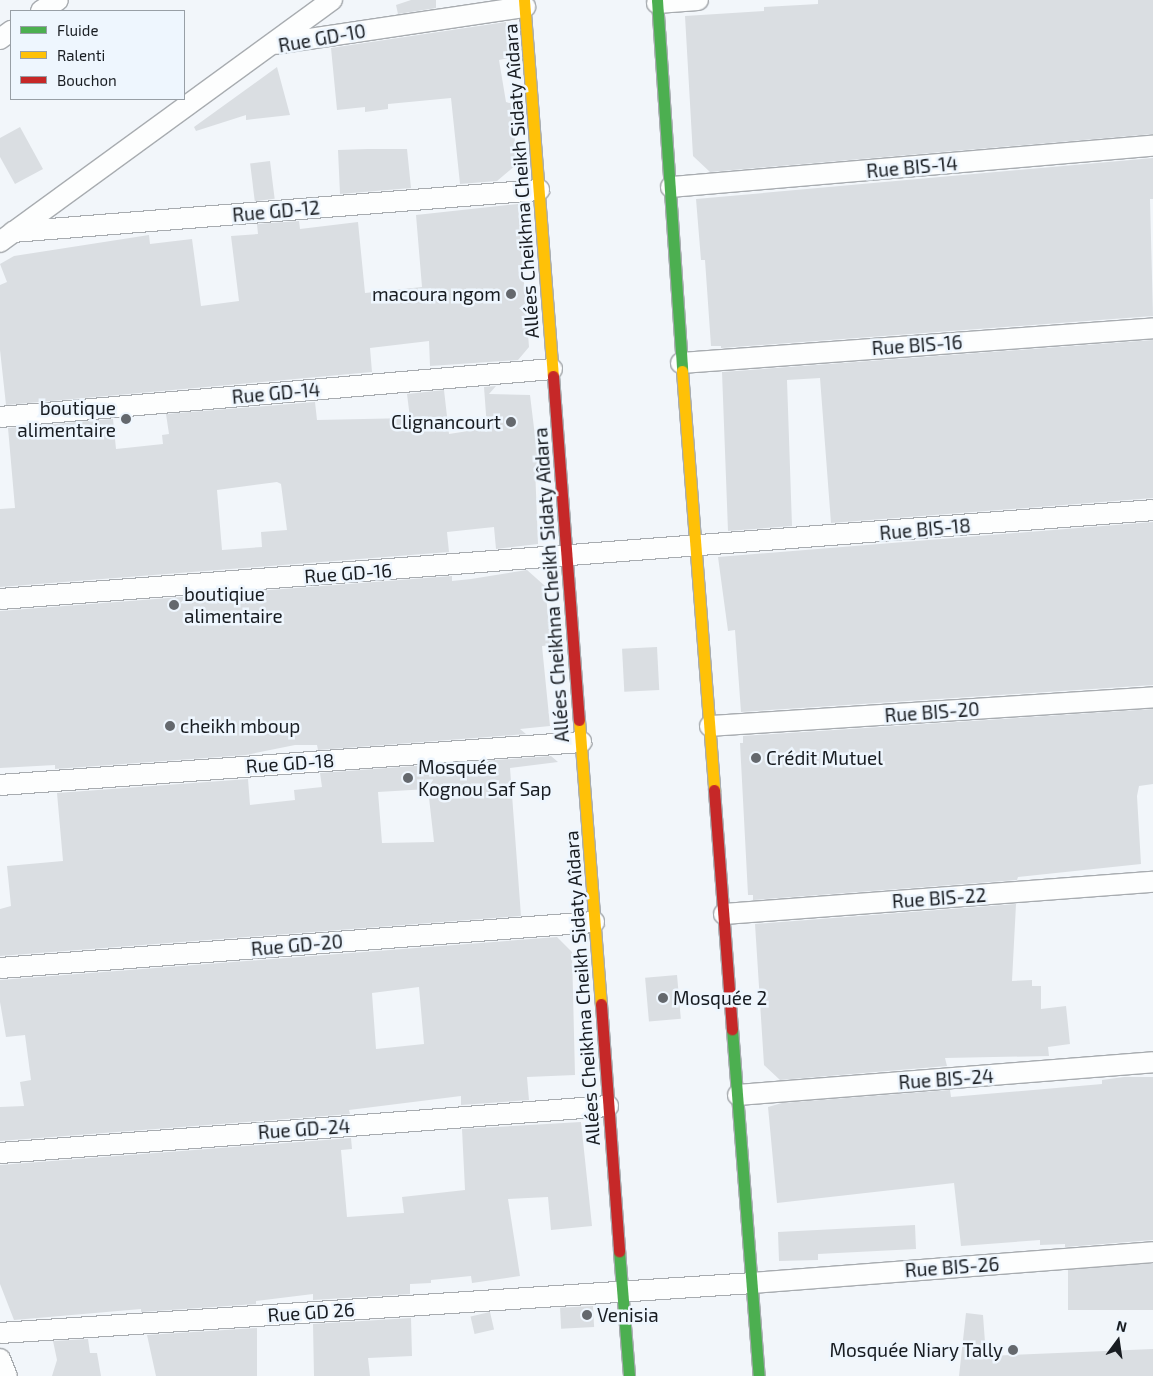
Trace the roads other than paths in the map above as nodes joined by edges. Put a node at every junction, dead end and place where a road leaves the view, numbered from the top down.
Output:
1 (58, 0) edge
2 (332, 0) edge
3 (698, 0) edge
4 (657, 2) edge
5 (525, 3) edge
6 (43, 10) edge
7 (274, 44) junction
8 (1153, 146) edge
9 (671, 187) junction
10 (539, 190) junction
11 (6, 237) edge
12 (1153, 328) edge
13 (681, 363) junction
14 (552, 369) junction
15 (0, 417) edge
16 (1153, 510) edge
17 (697, 547) junction
18 (573, 556) junction
19 (0, 599) edge
20 (1153, 697) edge
21 (710, 726) junction
22 (581, 742) junction
23 (0, 785) edge
24 (1153, 882) edge
25 (724, 914) junction
26 (594, 922) junction
27 (0, 968) edge
28 (1153, 1062) edge
29 (738, 1095) junction
30 (608, 1106) junction
31 (0, 1153) edge
32 (1153, 1252) edge
33 (752, 1283) junction
34 (728, 1284) joint
35 (631, 1290) junction
36 (0, 1333) edge
37 (0, 1359) edge
38 (7, 1376) edge
39 (628, 1376) edge
40 (759, 1376) edge

1 - 6 street
2 - 7 street
3 - 4 street
4 - 9 main road
5 - 7 street, Rue GD-10
5 - 10 main road, Allées Cheikhna Cheikh Sidaty Aîdara
7 - 11 street, Rue GD-10
8 - 9 street, Rue BIS-14
9 - 13 main road
10 - 11 street, Rue GD-12
10 - 14 main road, Allées Cheikhna Cheikh Sidaty Aîdara
12 - 13 street, Rue BIS-16
13 - 17 main road
14 - 15 street, Rue GD-14
14 - 18 main road, Allées Cheikhna Cheikh Sidaty Aîdara
16 - 17 street, Rue BIS-18
17 - 18 street, Rue GD-16
17 - 21 main road
18 - 19 street, Rue GD-16
18 - 22 main road, Allées Cheikhna Cheikh Sidaty Aîdara
20 - 21 street, Rue BIS-20
21 - 25 main road
22 - 23 street, Rue GD-18
22 - 26 main road, Allées Cheikhna Cheikh Sidaty Aîdara
24 - 25 street, Rue BIS-22
25 - 29 main road
26 - 27 street, Rue GD-20
26 - 30 main road, Allées Cheikhna Cheikh Sidaty Aîdara
28 - 29 street, Rue BIS-24
29 - 33 main road
30 - 31 street, Rue GD-24
30 - 35 main road, Allées Cheikhna Cheikh Sidaty Aîdara
32 - 33 street, Rue BIS-26
33 - 34 street, Rue BIS-26
33 - 40 main road
34 - 35 street, Rue GD 26
35 - 36 street, Rue GD 26
35 - 39 main road, Allées Cheikhna Cheikh Sidaty Aîdara
37 - 38 street

